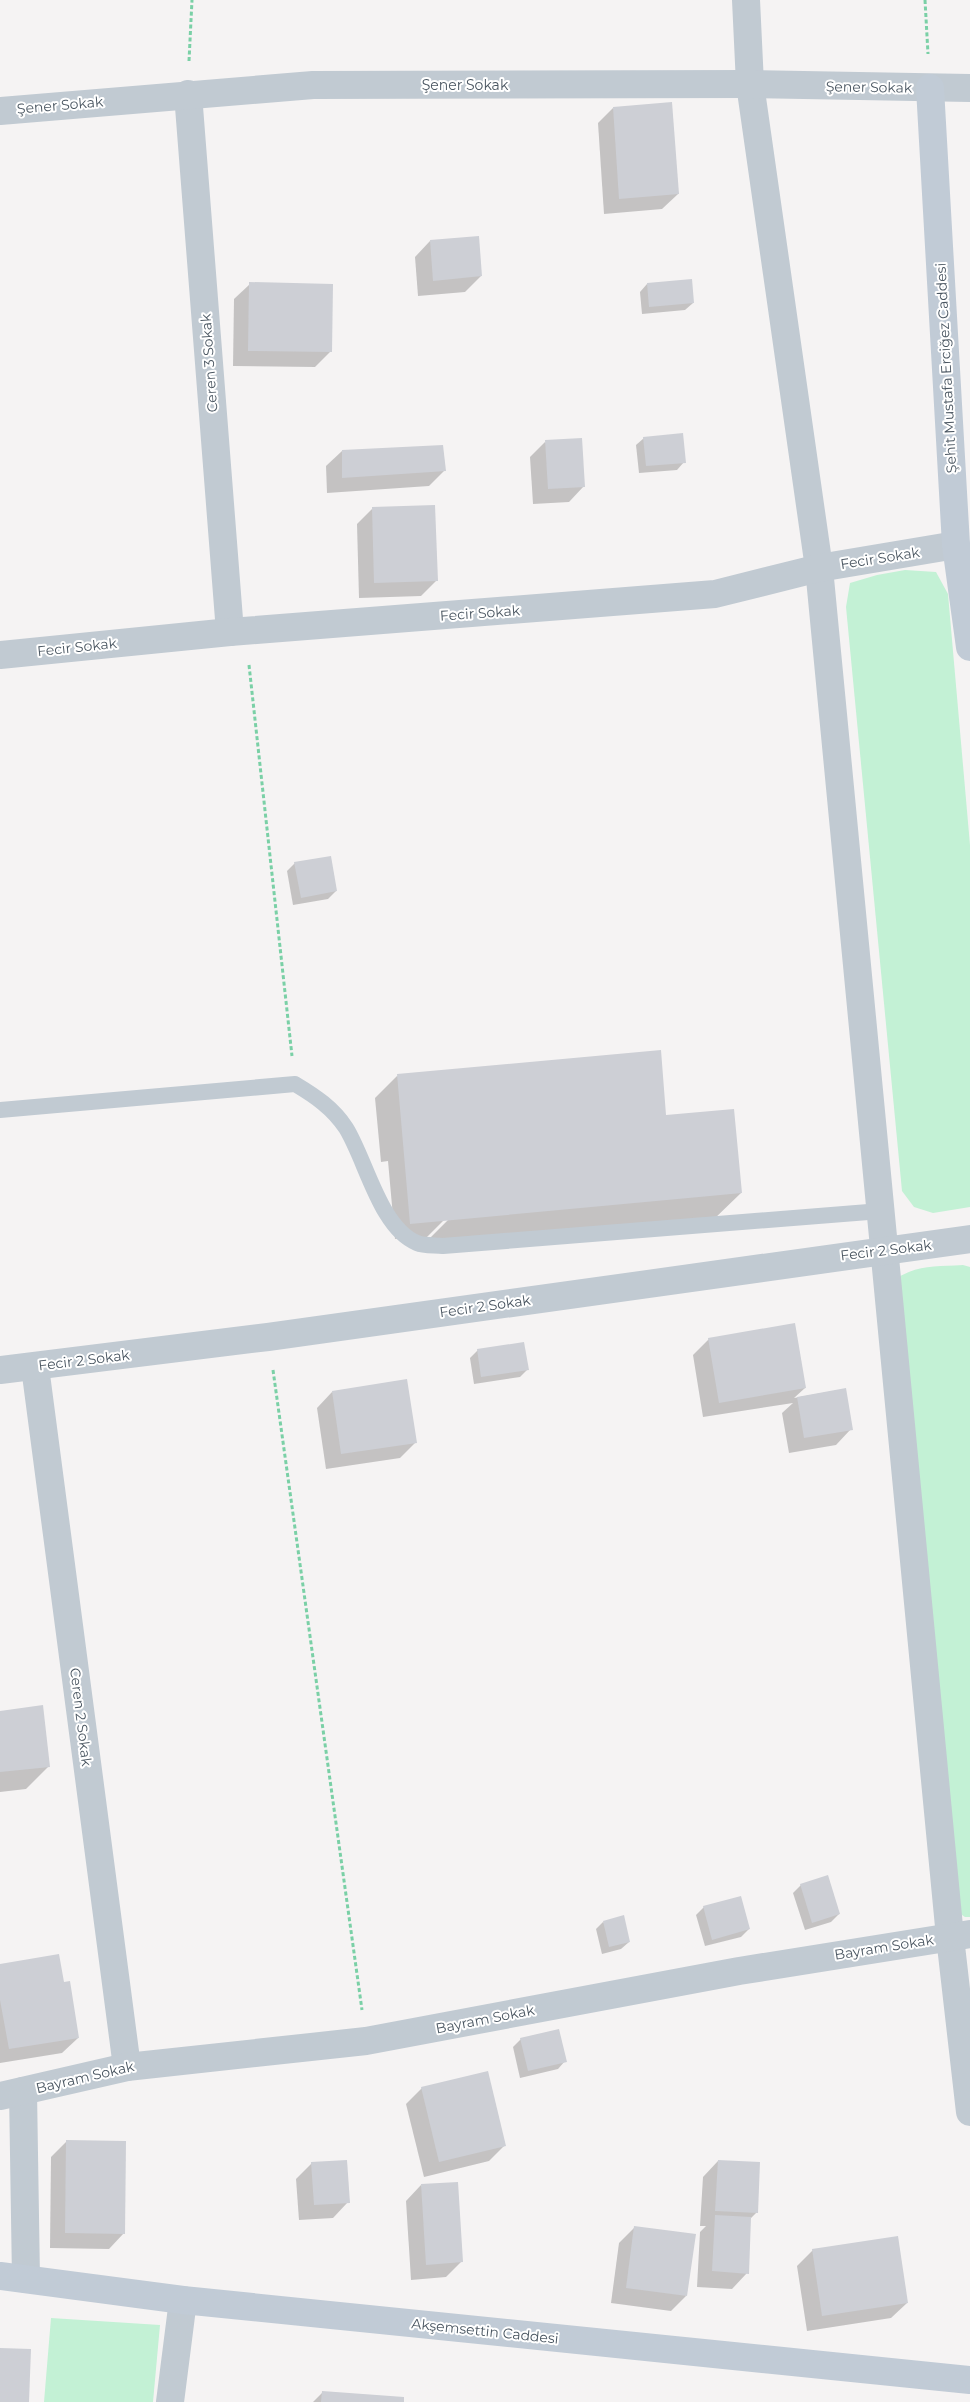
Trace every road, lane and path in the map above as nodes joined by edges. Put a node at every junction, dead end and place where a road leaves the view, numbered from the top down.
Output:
1 (192, 0) edge
2 (746, 0) edge
3 (926, 0) edge
4 (750, 84) junction
5 (930, 88) junction
6 (970, 88) edge
7 (188, 94) junction
8 (0, 111) edge
9 (962, 512) edge
10 (956, 545) junction
11 (819, 568) junction
12 (238, 632) junction
13 (970, 647) edge
14 (0, 655) edge
15 (295, 1084) junction
16 (0, 1110) edge
17 (881, 1211) junction
18 (970, 1239) edge
19 (885, 1250) junction
20 (268, 1337) junction
21 (35, 1366) junction
22 (0, 1370) edge
23 (960, 1935) edge
24 (366, 2041) junction
25 (127, 2066) junction
26 (11, 2094) edge
27 (970, 2112) edge
28 (13, 2278) edge
29 (183, 2300) junction
30 (970, 2380) edge
31 (170, 2402) edge

1 - 7 path
2 - 4 street
3 - 5 path
4 - 5 street, Şener Sokak
4 - 7 street, Şener Sokak
4 - 11 street
5 - 6 street, Şener Sokak
5 - 9 street, Şehit Mustafa Erciğez Caddesi
7 - 8 street, Şener Sokak
7 - 12 street, Ceren 3 Sokak
9 - 10 street, Şehit Mustafa Erciğez Caddesi
10 - 11 street, Fecir Sokak
10 - 13 street, Şehit Mustafa Erciğez Caddesi
11 - 12 street, Fecir Sokak
11 - 17 street
12 - 14 street, Fecir Sokak
12 - 15 path
15 - 16 lane
15 - 17 lane
17 - 19 street
18 - 19 street, Fecir 2 Sokak
19 - 20 street, Fecir 2 Sokak
19 - 23 street
20 - 21 street, Fecir 2 Sokak
20 - 24 path
21 - 22 street, Fecir 2 Sokak
21 - 25 street, Ceren 2 Sokak
23 - 24 street, Bayram Sokak
23 - 27 street
24 - 25 street, Bayram Sokak
25 - 26 street, Bayram Sokak
26 - 28 street
28 - 29 street, Akşemsettin Caddesi
29 - 30 street, Akşemsettin Caddesi
29 - 31 street

